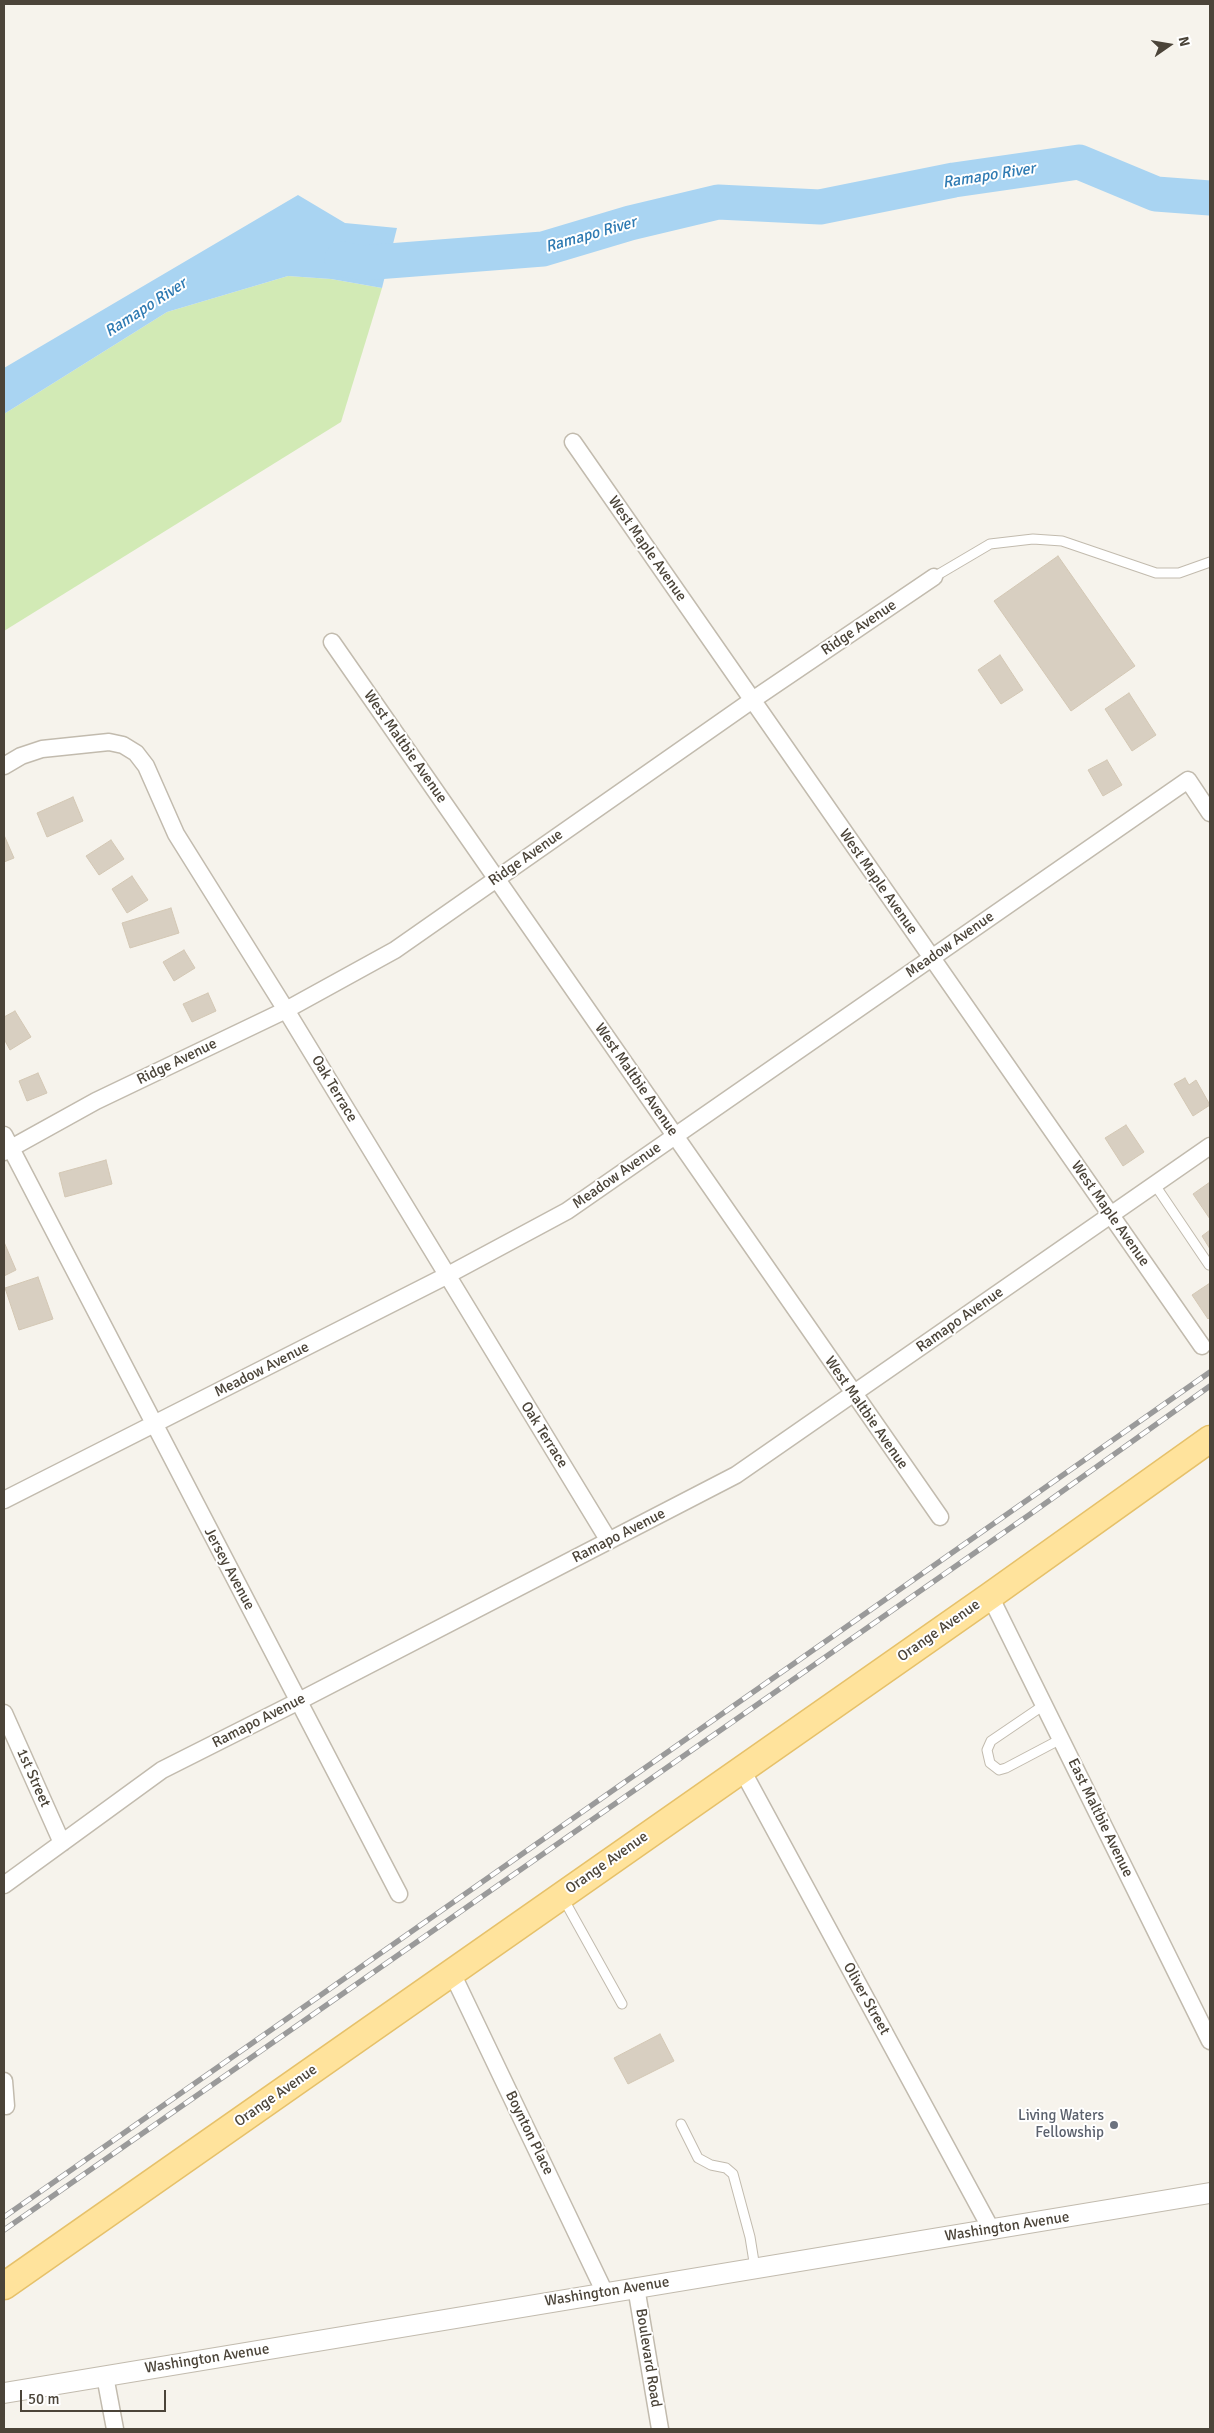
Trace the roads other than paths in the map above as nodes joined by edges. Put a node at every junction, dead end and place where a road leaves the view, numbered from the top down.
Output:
1 (573, 442) dead end
2 (1210, 562) edge
3 (934, 577) joint
4 (332, 642) dead end
5 (751, 701) junction
6 (4, 766) edge
7 (1210, 813) edge
8 (497, 879) junction
9 (931, 958) junction
10 (286, 1010) junction
11 (675, 1136) junction
12 (6, 1146) edge
13 (1210, 1146) edge
14 (1155, 1185) junction
15 (1111, 1215) junction
16 (1209, 1265) dead end
17 (446, 1276) junction
18 (1202, 1346) dead end
19 (853, 1394) junction
20 (153, 1426) junction
21 (1210, 1439) edge
22 (4, 1500) edge
23 (940, 1517) dead end
24 (609, 1541) junction
25 (990, 1596) junction
26 (299, 1702) junction
27 (1044, 1705) junction
28 (4, 1713) edge
29 (1061, 1739) junction
30 (741, 1768) junction
31 (62, 1843) junction
32 (4, 1885) edge
33 (399, 1894) dead end
34 (561, 1896) junction
35 (452, 1973) junction
36 (622, 2004) dead end
37 (1210, 2041) edge
38 (4, 2080) edge
39 (6, 2106) dead end
40 (681, 2124) dead end
41 (1210, 2193) edge
42 (991, 2229) junction
43 (755, 2268) junction
44 (4, 2286) edge
45 (636, 2287) junction
46 (605, 2293) junction
47 (105, 2376) junction
48 (4, 2393) edge
49 (115, 2429) edge
50 (660, 2429) edge

1 - 5 street, West Maple Avenue
2 - 3 lane
3 - 5 street, Ridge Avenue
4 - 8 street, West Maltbie Avenue
5 - 8 street, Ridge Avenue
5 - 9 street, West Maple Avenue
6 - 10 street, Oak Terrace
7 - 9 street, Meadow Avenue
8 - 10 street, Ridge Avenue
8 - 11 street, West Maltbie Avenue
9 - 11 street, Meadow Avenue
9 - 15 street, West Maple Avenue
10 - 12 street, Ridge Avenue
10 - 17 street, Oak Terrace
11 - 17 street, Meadow Avenue
11 - 19 street, West Maltbie Avenue
12 - 20 street, Jersey Avenue
13 - 14 street, Ramapo Avenue
14 - 15 street, Ramapo Avenue
14 - 16 lane
15 - 18 street, West Maple Avenue
15 - 19 street, Ramapo Avenue
17 - 20 street, Meadow Avenue
17 - 24 street, Oak Terrace
19 - 23 street, West Maltbie Avenue
19 - 24 street, Ramapo Avenue
20 - 22 street, Meadow Avenue
20 - 26 street, Jersey Avenue
21 - 25 main road, Orange Avenue
24 - 26 street, Ramapo Avenue
25 - 27 street, East Maltbie Avenue
25 - 30 main road, Orange Avenue
26 - 31 street, Ramapo Avenue
26 - 33 street, Jersey Avenue
27 - 29 street, East Maltbie Avenue
27 - 29 lane
28 - 31 street, 1st Street
29 - 37 street, East Maltbie Avenue
30 - 34 main road, Orange Avenue
30 - 42 street, Oliver Street
31 - 32 street, Ramapo Avenue
34 - 35 main road, Orange Avenue
34 - 36 lane
35 - 44 main road, Orange Avenue
35 - 46 street, Boynton Place
38 - 39 street
40 - 43 lane
41 - 42 street, Washington Avenue
42 - 43 street, Washington Avenue
43 - 45 street, Washington Avenue
45 - 46 street, Washington Avenue
45 - 50 street, Boulevard Road
46 - 47 street, Washington Avenue
47 - 48 street, Washington Avenue
47 - 49 street

